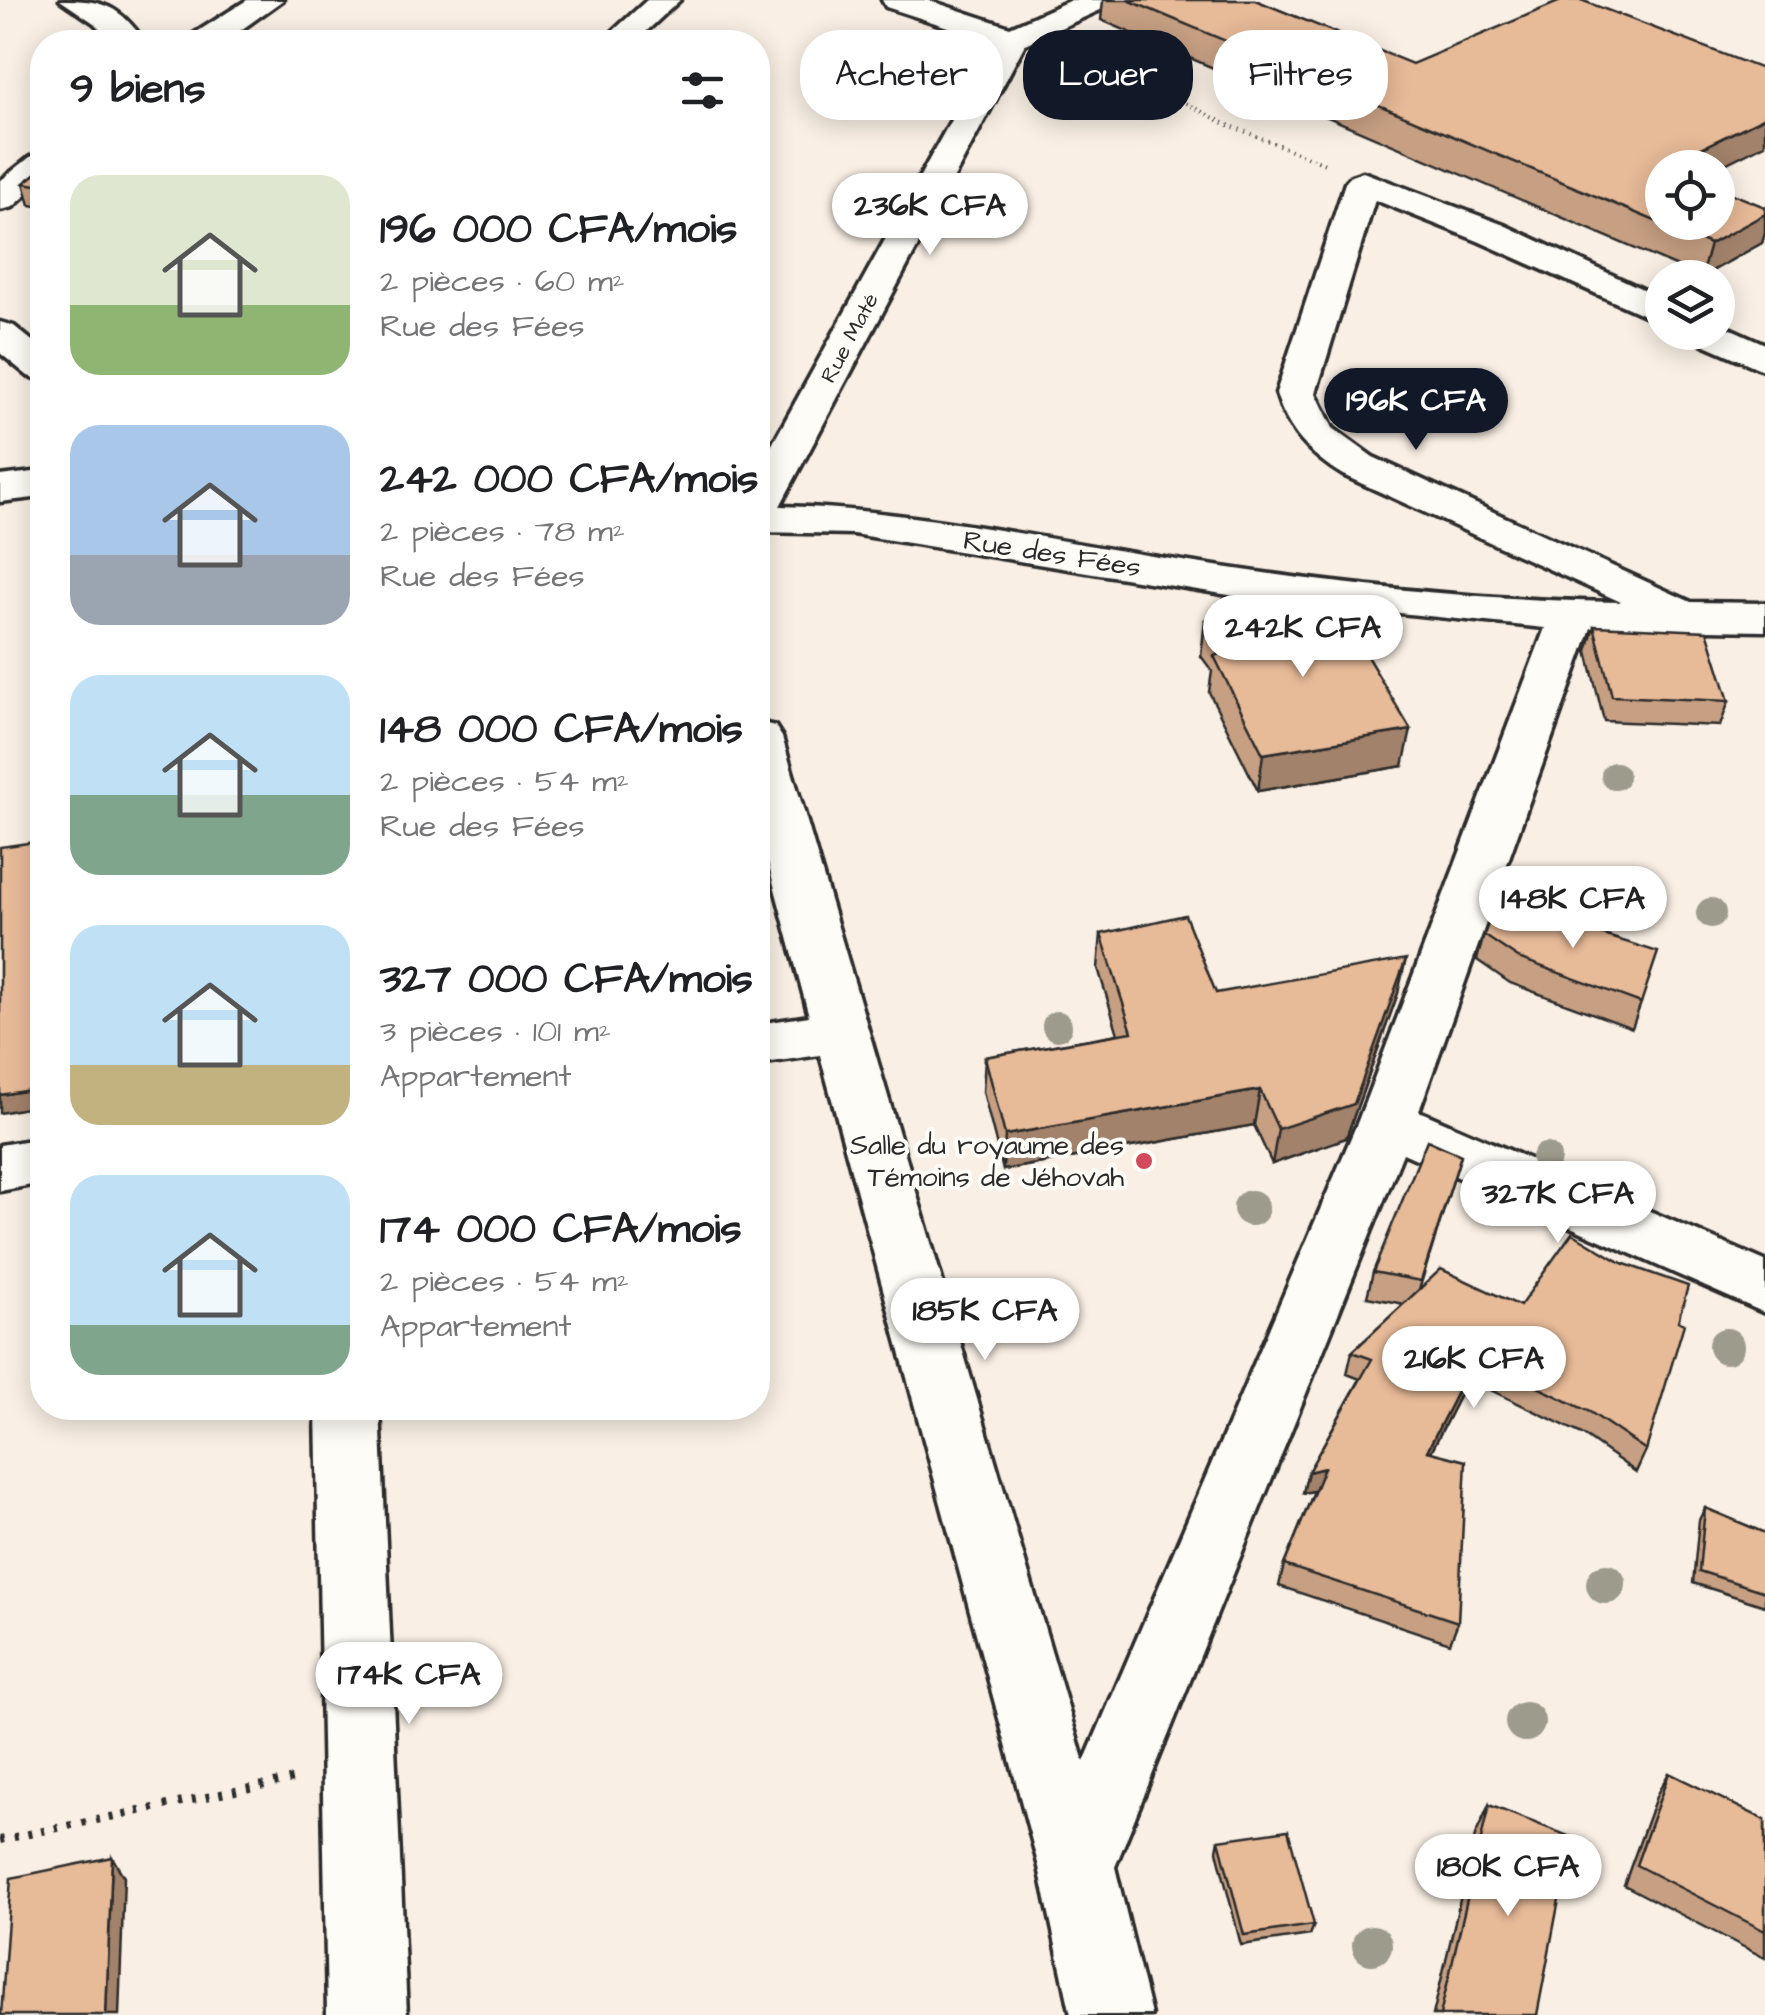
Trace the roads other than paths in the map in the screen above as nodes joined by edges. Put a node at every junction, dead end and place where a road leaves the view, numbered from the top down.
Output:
1 (75, 0) edge
2 (268, 0) edge
3 (665, 0) edge
4 (896, 0) edge
5 (1096, 0) edge
6 (118, 30) edge
7 (221, 30) edge
8 (631, 30) edge
9 (1012, 38) junction
10 (30, 174) edge
11 (0, 200) edge
12 (1645, 304) edge
13 (0, 334) edge
14 (1735, 345) edge
15 (30, 358) edge
16 (1765, 359) edge
17 (30, 486) edge
18 (770, 486) edge
19 (0, 490) edge
20 (770, 519) edge
21 (1573, 615) junction
22 (1690, 616) junction
23 (1765, 617) edge
24 (770, 778) edge
25 (843, 1030) junction
26 (770, 1042) edge
27 (1387, 1121) junction
28 (30, 1163) edge
29 (0, 1168) edge
30 (1765, 1288) edge
31 (348, 1420) edge
32 (1077, 1866) junction
33 (367, 2015) edge
34 (1111, 2015) edge

1 - 6 street
2 - 7 street
3 - 8 street
4 - 9 street
5 - 9 street
9 - 18 street, Rue Maté
10 - 11 street
12 - 22 street
13 - 15 street
14 - 16 street
17 - 19 street
20 - 21 street, Rue des Fées
21 - 22 street, Rue des Fées
21 - 27 street
22 - 23 street, Rue des Fées
24 - 25 street
25 - 26 street
25 - 32 street
27 - 30 street
27 - 32 street
28 - 29 street
31 - 33 street
32 - 34 street

